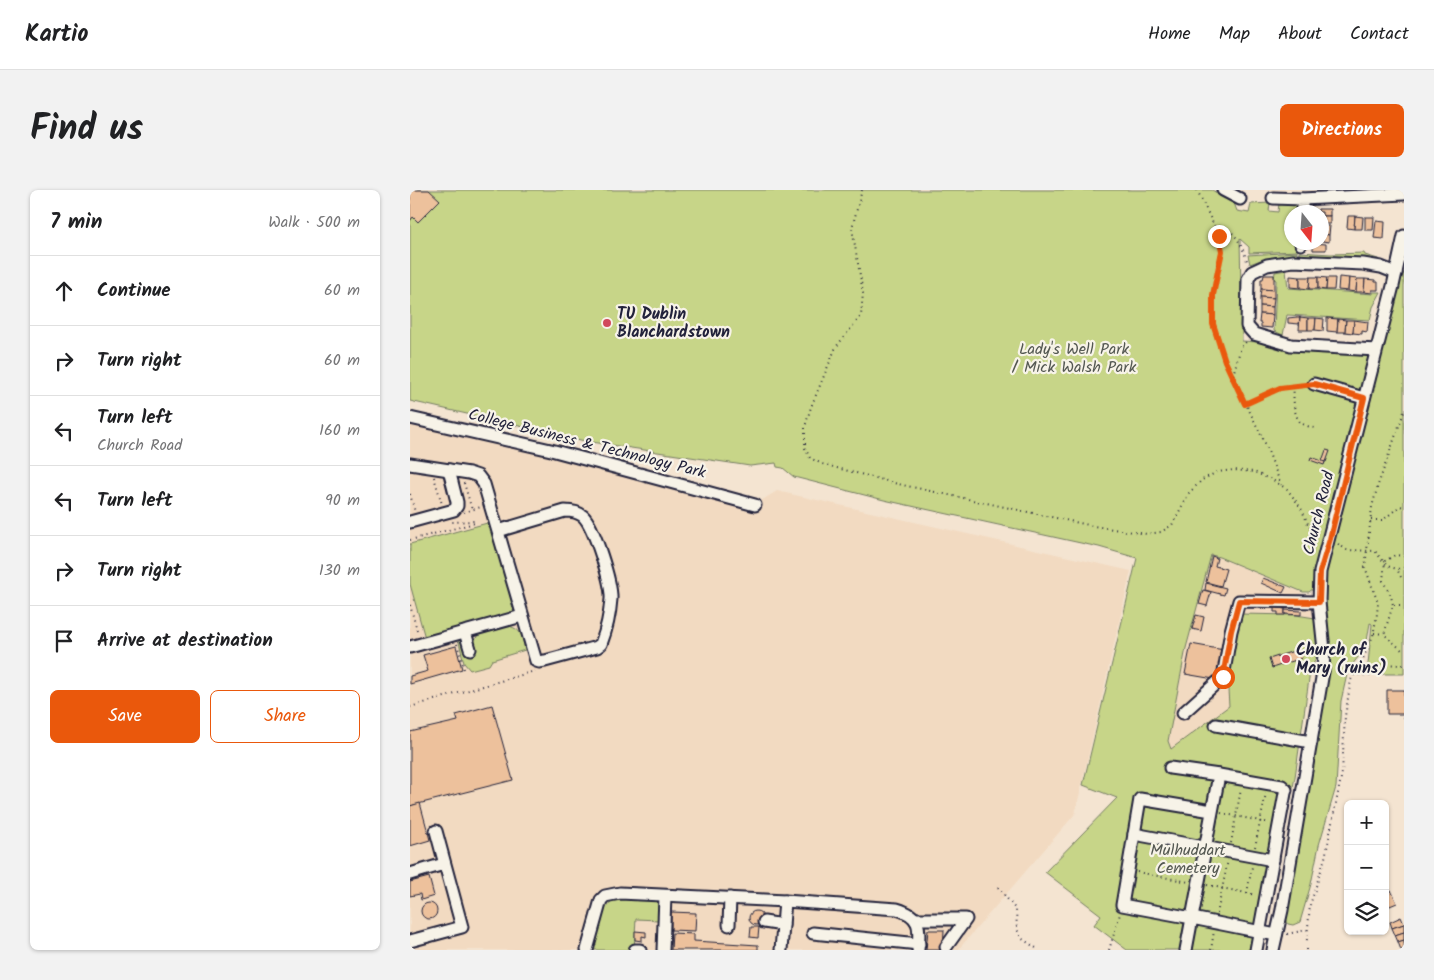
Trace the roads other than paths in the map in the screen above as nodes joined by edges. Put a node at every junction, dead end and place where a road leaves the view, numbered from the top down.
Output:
1 (1223, 190) edge
2 (1404, 194) edge
3 (1273, 198) dead end
4 (1240, 199) dead end
5 (1302, 199) junction
6 (1302, 205) edge
7 (1404, 236) edge
8 (1396, 273) junction
9 (1376, 350) junction
10 (1314, 384) road end
11 (1364, 398) junction
12 (410, 418) edge
13 (410, 464) edge
14 (449, 470) junction
15 (755, 505) dead end
16 (413, 518) edge
17 (498, 531) junction
18 (1319, 602) junction
19 (522, 616) junction
20 (465, 632) junction
21 (410, 647) edge
22 (470, 649) dead end
23 (1183, 713) dead end
24 (1216, 725) dead end
25 (1312, 742) junction
26 (1170, 768) dead end
27 (1219, 775) junction
28 (1212, 811) junction
29 (436, 831) dead end
30 (1134, 834) junction
31 (1205, 847) junction
32 (1274, 860) junction
33 (444, 864) junction
34 (410, 874) edge
35 (665, 896) junction
36 (730, 898) junction
37 (785, 901) junction
38 (1192, 918) junction
39 (915, 919) junction
40 (764, 922) dead end
41 (729, 925) dead end
42 (783, 925) junction
43 (1259, 932) junction
44 (813, 934) dead end
45 (1277, 934) junction
46 (410, 942) edge
47 (918, 947) edge
48 (946, 948) dead end
49 (587, 950) edge
50 (635, 950) edge
51 (640, 950) edge
52 (663, 950) edge
53 (781, 950) edge
54 (1186, 950) edge
55 (1256, 950) edge
56 (1273, 950) edge

1 - 4 street
2 - 5 street
3 - 5 street
5 - 6 street
7 - 8 street, Church Road
8 - 9 street, Church Road
8 - 9 street
9 - 11 street, Church Road
10 - 11 street
11 - 18 street, Church Road
12 - 15 street, College Business & Technology Park
13 - 14 street
14 - 16 street
14 - 17 street
17 - 19 street
17 - 19 street
18 - 23 street
18 - 25 street, Church Road
19 - 20 street
20 - 21 street
20 - 22 street
24 - 25 street
25 - 45 street, Church Road
26 - 27 street
27 - 28 street
27 - 32 street
28 - 30 street
28 - 31 street
29 - 33 street
30 - 31 street
30 - 38 street
31 - 32 street
31 - 38 street
32 - 43 street
33 - 34 street
33 - 46 street
35 - 36 street
35 - 49 street
35 - 52 street
36 - 37 street
36 - 41 street
37 - 39 street
37 - 42 street
38 - 43 street
38 - 54 street
39 - 47 street
39 - 48 street
40 - 42 street
42 - 53 street
43 - 45 street
43 - 55 street
44 - 47 street
45 - 56 street, Church Road
50 - 51 street

